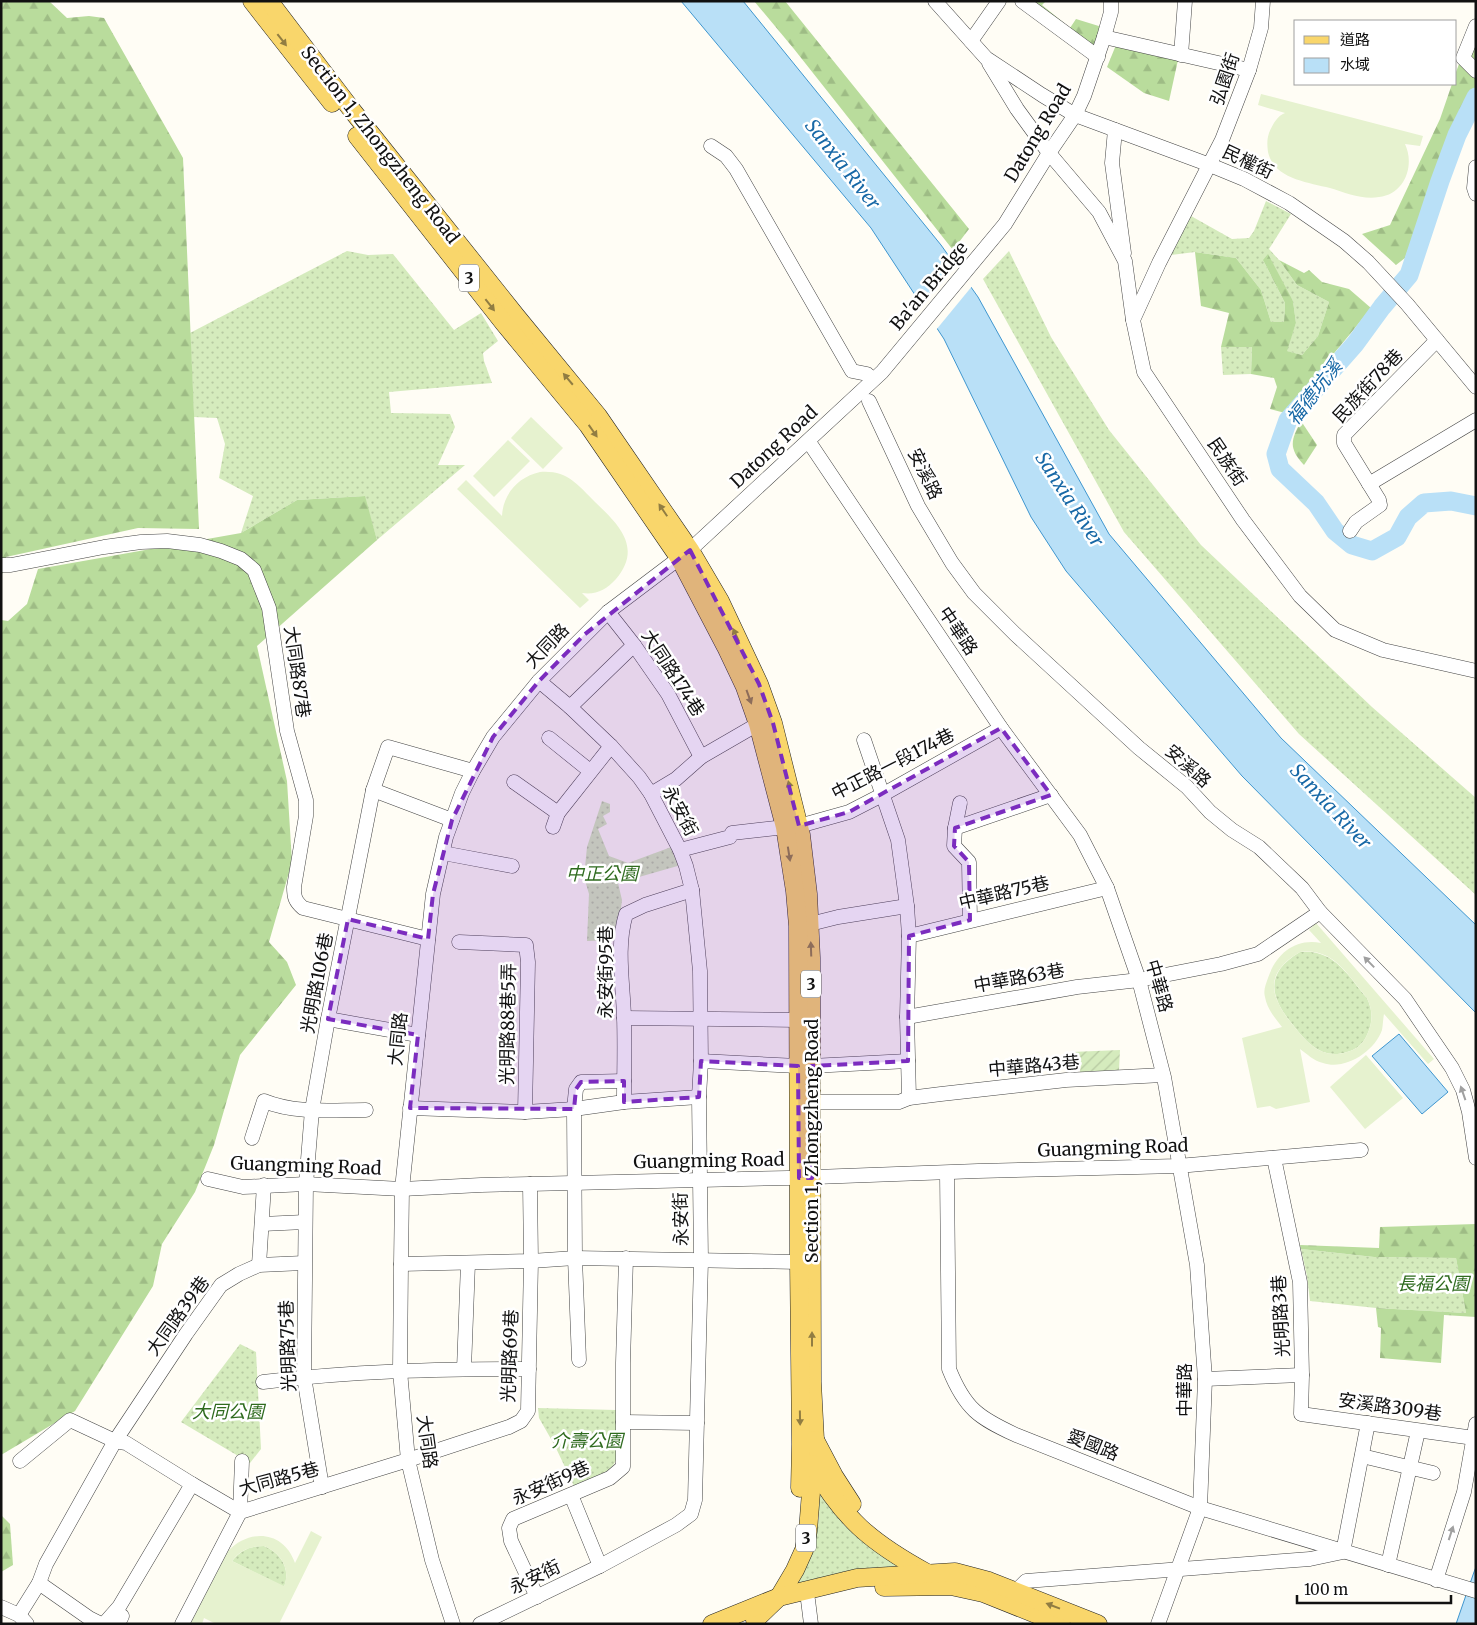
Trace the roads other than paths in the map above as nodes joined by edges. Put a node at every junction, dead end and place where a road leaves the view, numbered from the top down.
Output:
1 (252, 1) edge
2 (269, 1) edge
3 (936, 1) edge
4 (999, 1) edge
5 (1022, 1) edge
6 (1111, 1) edge
7 (1185, 1) edge
8 (1263, 1) edge
9 (1476, 26) edge
10 (1104, 37) junction
11 (971, 41) junction
12 (1181, 55) junction
13 (986, 58) junction
14 (1098, 58) junction
15 (1249, 70) junction
16 (1476, 71) edge
17 (1075, 115) junction
18 (1115, 130) junction
19 (711, 146) dead end
20 (1049, 153) junction
21 (1210, 165) junction
22 (1476, 167) edge
23 (1476, 194) edge
24 (1005, 224) joint
25 (1125, 261) junction
26 (1133, 320) junction
27 (1437, 340) junction
28 (882, 372) joint
29 (867, 374) dead end
30 (1476, 387) edge
31 (869, 401) dead end
32 (1476, 420) edge
33 (809, 442) junction
34 (1369, 484) junction
35 (1350, 531) dead end
36 (685, 555) junction
37 (1, 565) edge
38 (608, 612) junction
39 (634, 644) junction
40 (1476, 671) edge
41 (539, 681) junction
42 (570, 706) junction
43 (758, 724) junction
44 (1001, 728) junction
45 (549, 738) dead end
46 (864, 740) dead end
47 (611, 746) junction
48 (701, 757) junction
49 (590, 771) junction
50 (473, 772) junction
51 (514, 782) dead end
52 (373, 790) junction
53 (651, 794) junction
54 (882, 795) junction
55 (1051, 795) junction
56 (960, 803) dead end
57 (558, 813) junction
58 (452, 820) junction
59 (553, 827) dead end
60 (792, 827) junction
61 (955, 828) junction
62 (680, 850) junction
63 (443, 853) junction
64 (512, 866) dead end
65 (1107, 888) junction
66 (692, 890) junction
67 (907, 906) junction
68 (1320, 912) junction
69 (348, 919) junction
70 (970, 920) junction
71 (810, 924) junction
72 (909, 936) junction
73 (428, 939) junction
74 (459, 942) dead end
75 (1138, 980) junction
76 (907, 1017) junction
77 (624, 1018) junction
78 (700, 1018) junction
79 (328, 1019) junction
80 (798, 1020) junction
81 (418, 1035) junction
82 (908, 1060) junction
83 (701, 1061) junction
84 (805, 1066) junction
85 (1163, 1074) junction
86 (624, 1081) junction
87 (699, 1097) junction
88 (909, 1098) junction
89 (624, 1102) junction
90 (812, 1102) junction
91 (410, 1108) junction
92 (574, 1109) junction
93 (312, 1110) junction
94 (366, 1110) dead end
95 (525, 1112) junction
96 (252, 1138) dead end
97 (1361, 1150) dead end
98 (1274, 1158) junction
99 (1476, 1158) edge
100 (1178, 1166) junction
101 (947, 1173) junction
102 (805, 1178) junction
103 (208, 1179) dead end
104 (699, 1180) junction
105 (575, 1182) junction
106 (306, 1184) junction
107 (530, 1184) junction
108 (264, 1185) junction
109 (402, 1189) junction
110 (305, 1222) junction
111 (262, 1224) junction
112 (575, 1258) junction
113 (626, 1258) junction
114 (701, 1260) junction
115 (531, 1261) junction
116 (799, 1262) junction
117 (304, 1263) junction
118 (468, 1263) junction
119 (401, 1264) junction
120 (259, 1265) junction
121 (805, 1298) junction
122 (579, 1360) dead end
123 (464, 1369) junction
124 (529, 1370) junction
125 (400, 1371) junction
126 (1302, 1374) junction
127 (304, 1377) junction
128 (1205, 1379) junction
129 (263, 1382) dead end
130 (1301, 1414) joint
131 (623, 1422) junction
132 (697, 1423) junction
133 (1368, 1423) junction
134 (1418, 1431) junction
135 (1475, 1431) edge
136 (115, 1441) junction
137 (808, 1442) junction
138 (1362, 1456) junction
139 (408, 1460) junction
140 (20, 1461) dead end
141 (242, 1462) dead end
142 (813, 1465) junction
143 (1410, 1467) junction
144 (1433, 1473) dead end
145 (192, 1484) junction
146 (322, 1487) junction
147 (570, 1495) junction
148 (1200, 1508) junction
149 (240, 1512) junction
150 (1343, 1552) junction
151 (1388, 1565) junction
152 (600, 1566) junction
153 (1178, 1569) junction
154 (926, 1572) junction
155 (953, 1579) junction
156 (1436, 1580) junction
157 (39, 1583) junction
158 (1476, 1591) edge
159 (1016, 1592) junction
160 (537, 1597) junction
161 (779, 1597) junction
162 (808, 1600) junction
163 (1, 1607) edge
164 (751, 1617) edge
165 (23, 1619) edge
166 (102, 1624) edge
167 (182, 1624) edge
168 (453, 1624) edge
169 (480, 1624) edge
170 (712, 1624) edge
171 (812, 1624) edge
172 (1061, 1624) edge
173 (1098, 1624) edge
174 (1158, 1624) edge

1 -> 36 main road, Section 1, Zhongzheng Road / 3
36 -> 2 main road, Section 1, Zhongzheng Road / 3
3 - 11 street
4 - 11 street
5 - 14 street
6 - 10 street, Datong Road
7 - 12 street
8 - 15 street, 弘園街
9 - 16 street
10 - 12 street
10 - 14 street, Datong Road
11 - 13 street
12 - 15 street
13 - 17 street, 民權街
13 - 20 street
14 - 17 street, Datong Road
15 - 21 street, 弘園街
17 - 18 street, 民權街
17 - 20 street, Datong Road
18 - 21 street, 民權街
18 - 25 street, 民族街
19 - 29 street
20 - 24 street, Datong Road
20 - 25 street
21 - 26 street
21 - 27 street, 民權街
22 - 23 street
24 - 28 street, Ba'an Bridge
25 - 26 street, 民族街
26 - 40 street, 民族街
27 - 30 street
27 - 34 street, 民族街78巷
28 - 33 street, Datong Road
31 - 68 street, 安溪路
32 - 34 street
33 - 36 street, Datong Road
33 - 44 street, 中華路
34 - 35 street, 民族街78巷
36 - 38 street, 大同路
36 -> 43 main road, Section 1, Zhongzheng Road / 3
60 -> 36 main road, Section 1, Zhongzheng Road / 3
37 - 69 street, 大同路87巷
38 - 39 street, 大同路174巷
38 - 41 street, 大同路
39 - 42 street
39 - 48 street, 大同路174巷
41 - 42 street, 永安街
41 - 50 street, 大同路
42 - 47 street, 永安街
43 - 48 street
43 - 60 main road, Section 1, Zhongzheng Road / 3
44 - 54 street, 中正路一段174巷
44 - 55 street, 中華路
45 - 49 street
46 - 54 street
47 - 49 street
47 - 53 street, 永安街
48 - 53 street
49 - 57 street
50 - 52 street, 光明路106巷
50 - 58 street, 大同路
51 - 57 street
52 - 58 street
52 - 69 street, 光明路106巷
53 - 62 street, 永安街
54 - 60 street, 中正路一段174巷
54 - 67 street
55 - 61 street
55 - 65 street, 中華路
56 - 61 street
57 - 59 street
58 - 63 street, 大同路
60 - 62 street, 中正路一段174巷
60 - 71 main road, Section 1, Zhongzheng Road / 3
60 -> 80 main road, Section 1, Zhongzheng Road / 3
61 - 70 street
62 - 66 street, 永安街
63 - 64 street
63 - 73 street, 大同路
65 - 70 street, 中華路75巷
65 - 75 street, 中華路
66 - 77 street, 永安街95巷
66 - 78 street, 永安街
67 - 71 street
67 - 72 street
68 - 75 street, 中華路63巷
99 -> 68 street, 安溪路
69 - 73 street, 大同路87巷
69 - 79 street, 光明路106巷
70 - 72 street, 中華路75巷
84 -> 71 main road, Section 1, Zhongzheng Road / 3
72 - 76 street
73 - 81 street, 大同路
74 - 95 street, 光明路88巷5弄
75 - 76 street, 中華路63巷
75 - 85 street, 中華路
76 - 82 street
77 - 78 street
77 - 86 street, 永安街95巷
78 - 80 street
78 - 83 street, 永安街
79 - 81 street
79 - 93 street, 光明路106巷
80 - 84 main road, Section 1, Zhongzheng Road / 3
81 - 91 street, 大同路
82 - 84 street
82 - 88 street
83 - 84 street
83 - 87 street, 永安街
84 - 90 main road, Section 1, Zhongzheng Road / 3
84 - 102 main road, Section 1, Zhongzheng Road / 3
85 - 88 street, 中華路43巷
85 - 100 street, 中華路
86 - 89 street, 永安街95巷
86 - 92 street
87 - 89 street
87 - 104 street, 永安街
88 - 90 street, 中華路43巷
89 - 92 street
90 - 102 main road, Section 1, Zhongzheng Road / 3
91 - 95 street
91 - 109 street, 大同路
92 - 95 street
92 - 105 street
93 - 94 street
93 - 96 street
93 - 106 street, 光明路106巷
97 - 98 street, Guangming Road
98 - 100 street, Guangming Road
98 - 126 street, 光明路3巷
100 - 101 street, Guangming Road
100 - 128 street, 中華路
101 - 102 street, Guangming Road
101 - 148 street, 愛國路
102 - 104 street, Guangming Road
102 - 116 main road, Section 1, Zhongzheng Road / 3
102 - 121 main road, Section 1, Zhongzheng Road / 3
103 - 108 street, Guangming Road
104 - 105 street, Guangming Road
104 - 114 street, 永安街
105 - 107 street, Guangming Road
105 - 112 street
106 - 108 street, Guangming Road
106 - 109 street, Guangming Road
106 - 110 street, 光明路106巷
107 - 109 street, Guangming Road
107 - 115 street, 光明路69巷
108 - 111 street
109 - 119 street, 大同路
110 - 111 street
110 - 117 street, 光明路75巷
111 - 120 street
112 - 113 street
112 - 115 street
112 - 122 street
113 - 114 street
113 - 131 street, 永安街9巷
114 - 116 street
114 - 132 street, 永安街
115 - 118 street
115 - 124 street, 光明路69巷
116 - 121 main road, Section 1, Zhongzheng Road / 3
117 - 120 street, 大同路39巷
117 - 127 street, 光明路75巷
118 - 119 street
118 - 123 street
119 - 125 street, 大同路
120 - 136 street, 大同路39巷
121 - 137 main road, Section 1, Zhongzheng Road / 3
123 - 124 street
123 - 125 street
124 - 139 street, 光明路69巷
125 - 127 street
125 - 139 street, 大同路
126 - 128 street
126 - 130 street, 光明路3巷
127 - 129 street
127 - 146 street, 光明路75巷
128 - 148 street, 中華路
130 - 133 street, 安溪路309巷
131 - 132 street
131 - 147 street, 永安街9巷
132 - 152 street, 永安街
133 - 134 street, 安溪路309巷
133 - 138 street
134 - 135 street, 安溪路309巷
134 - 143 street
156 -> 135 street
136 - 140 street, 大同路5巷
136 - 145 street, 大同路5巷
136 - 157 street, 大同路39巷
137 - 142 main road, Section 1, Zhongzheng Road / 3
137 - 155 main road
137 - 164 main road, Section 1, Zhongzheng Road / 3
138 - 143 street
138 - 150 street
139 - 146 street, 大同路5巷
139 - 168 street, 大同路
141 - 149 street
142 - 154 main road
142 - 161 main road, Section 1, Zhongzheng Road / 3
143 - 144 street
143 - 151 street
145 - 149 street, 大同路5巷
145 - 166 street
146 - 149 street, 大同路5巷
147 - 152 street
147 - 160 street, 永安街9巷
148 - 150 street, 愛國路
148 - 153 street, 中華路
149 - 167 street
150 - 151 street, 愛國路
150 - 153 street
151 - 156 street, 愛國路
152 - 160 street, 永安街
153 - 159 street
153 - 174 street, 中華路
154 - 155 main road
154 - 161 main road
155 - 159 main road
155 - 162 main road
155 - 172 main road
156 - 158 street, 愛國路
157 - 165 street, 大同路39巷
157 - 166 street
173 -> 159 main road
160 - 169 street, 永安街
161 - 164 main road, Section 1, Zhongzheng Road / 3
162 - 164 main road
162 - 171 street
163 - 165 street
164 - 170 main road, 3

